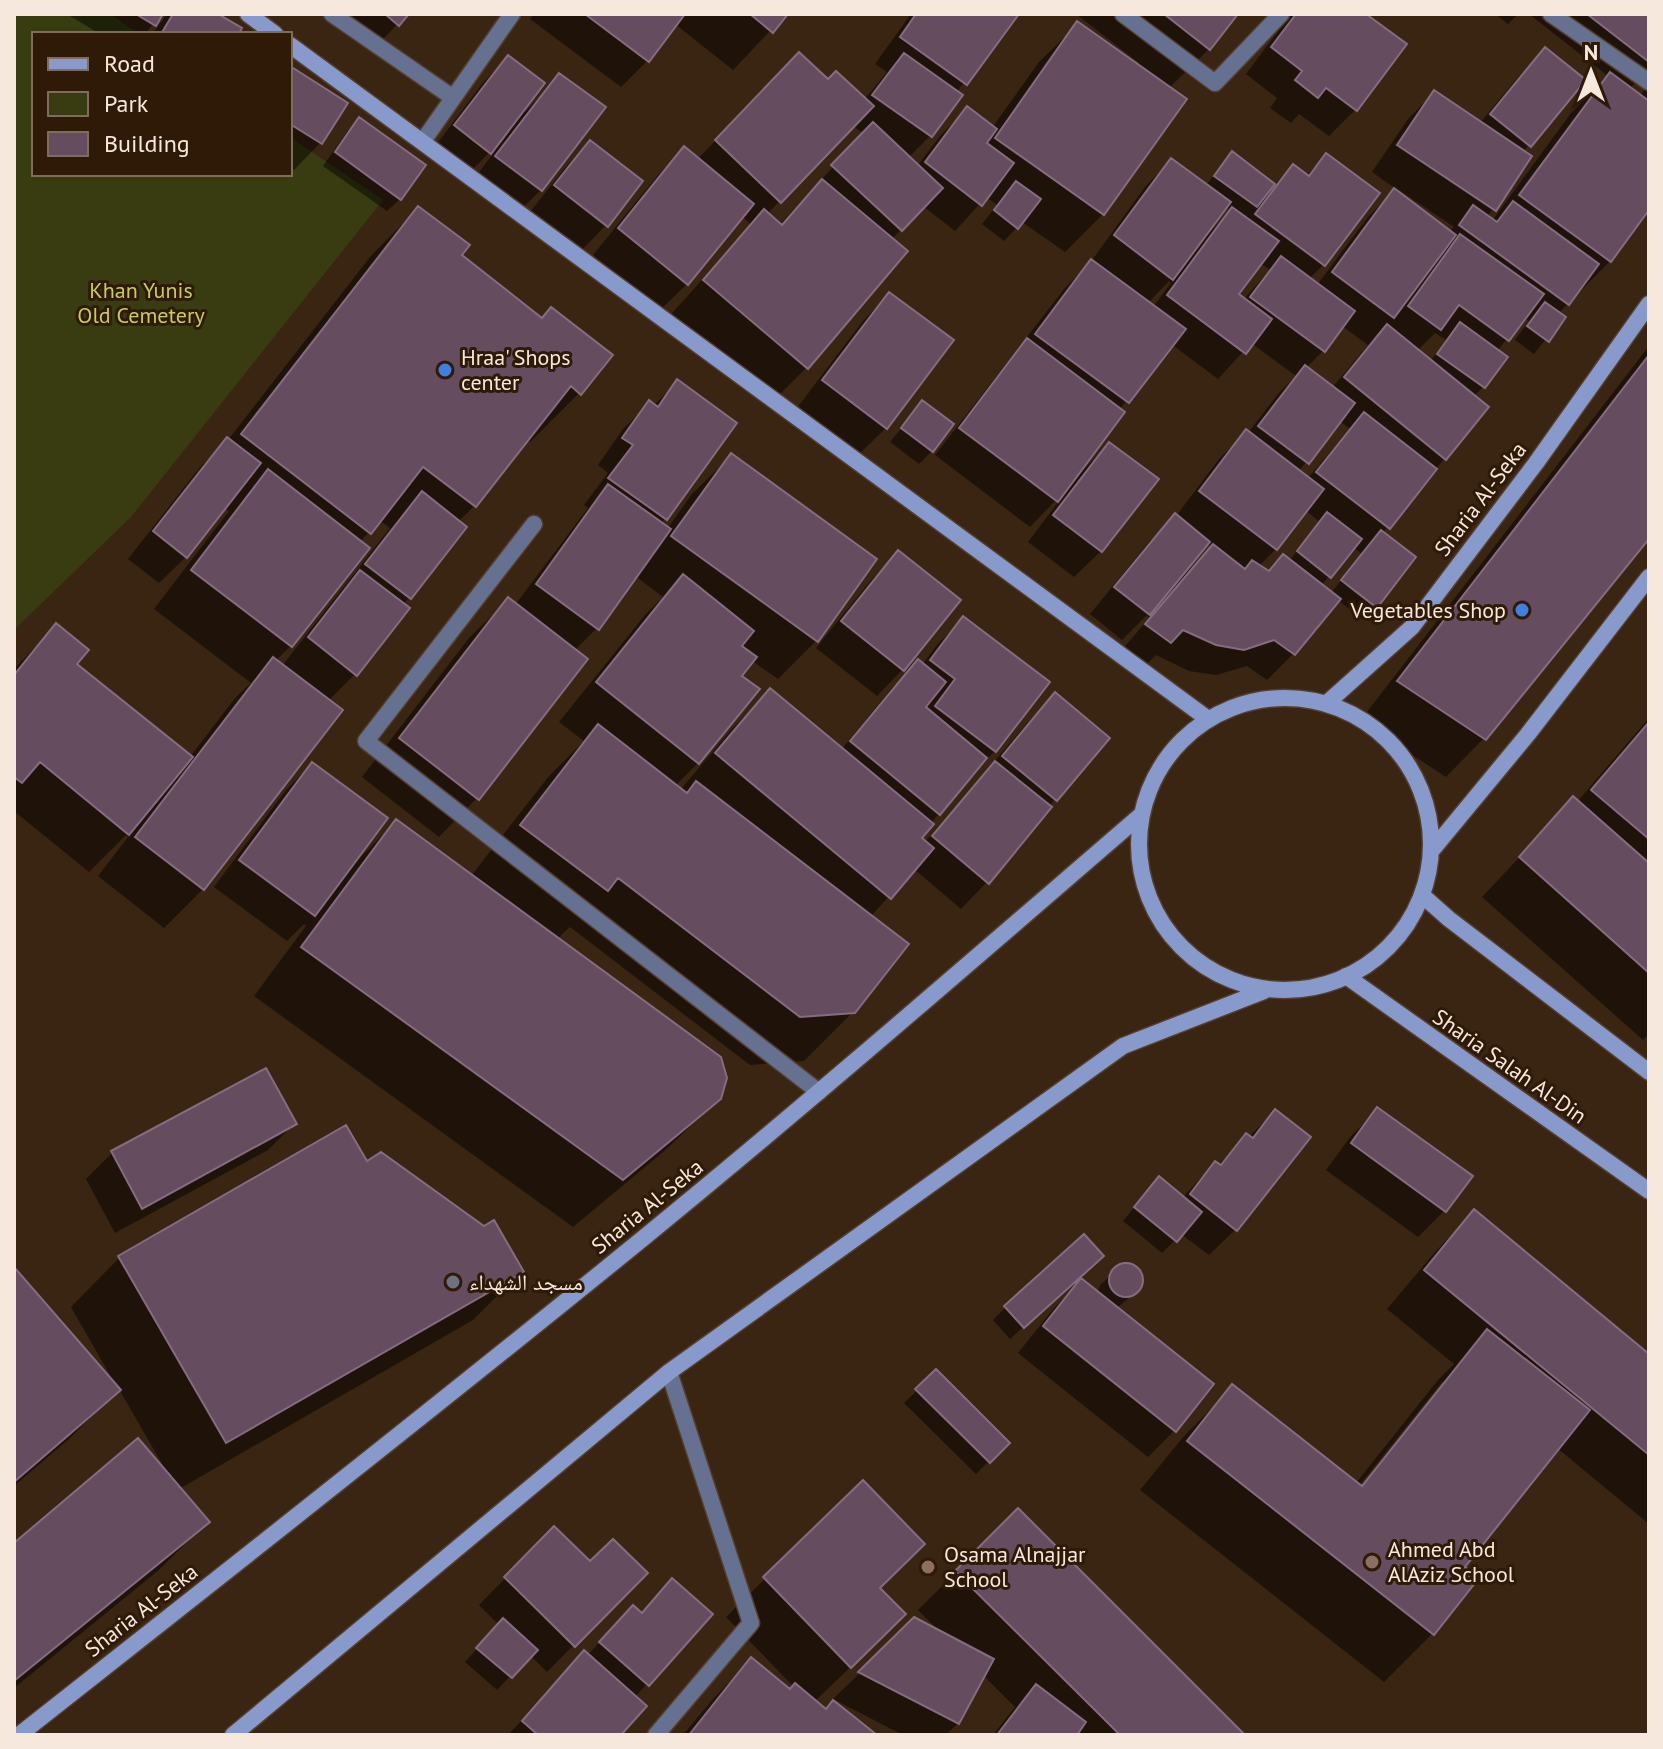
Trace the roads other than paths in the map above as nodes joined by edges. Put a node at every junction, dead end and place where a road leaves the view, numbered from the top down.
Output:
1 (248, 14) edge
2 (332, 14) edge
3 (512, 14) edge
4 (1123, 14) edge
5 (1281, 14) edge
6 (1551, 14) edge
7 (272, 32) edge
8 (292, 46) edge
9 (1649, 82) edge
10 (452, 97) junction
11 (423, 141) junction
12 (1649, 304) edge
13 (534, 524) dead end
14 (1649, 577) edge
15 (1327, 703) junction
16 (1208, 719) junction
17 (1141, 815) junction
18 (1433, 849) junction
19 (1423, 896) junction
20 (1346, 976) junction
21 (1264, 991) junction
22 (1649, 1072) edge
23 (819, 1092) junction
24 (1649, 1191) edge
25 (669, 1372) junction
26 (19, 1735) edge
27 (233, 1735) edge
28 (656, 1735) edge

1 - 7 main road
2 - 10 street
3 - 10 street
4 - 5 street
6 - 9 street
8 - 11 main road
10 - 11 street
11 - 16 main road
12 - 15 main road, Sharia Al-Seka
13 - 23 street
14 - 18 main road
15 - 16 main road
15 - 18 main road
16 - 17 main road
17 - 21 main road
17 - 23 main road, Sharia Al-Seka
18 - 19 main road
19 - 20 main road
19 - 22 main road
20 - 21 main road
20 - 24 main road, Sharia Salah Al-Din
21 - 25 main road
23 - 26 main road, Sharia Al-Seka
25 - 27 main road
25 - 28 street

